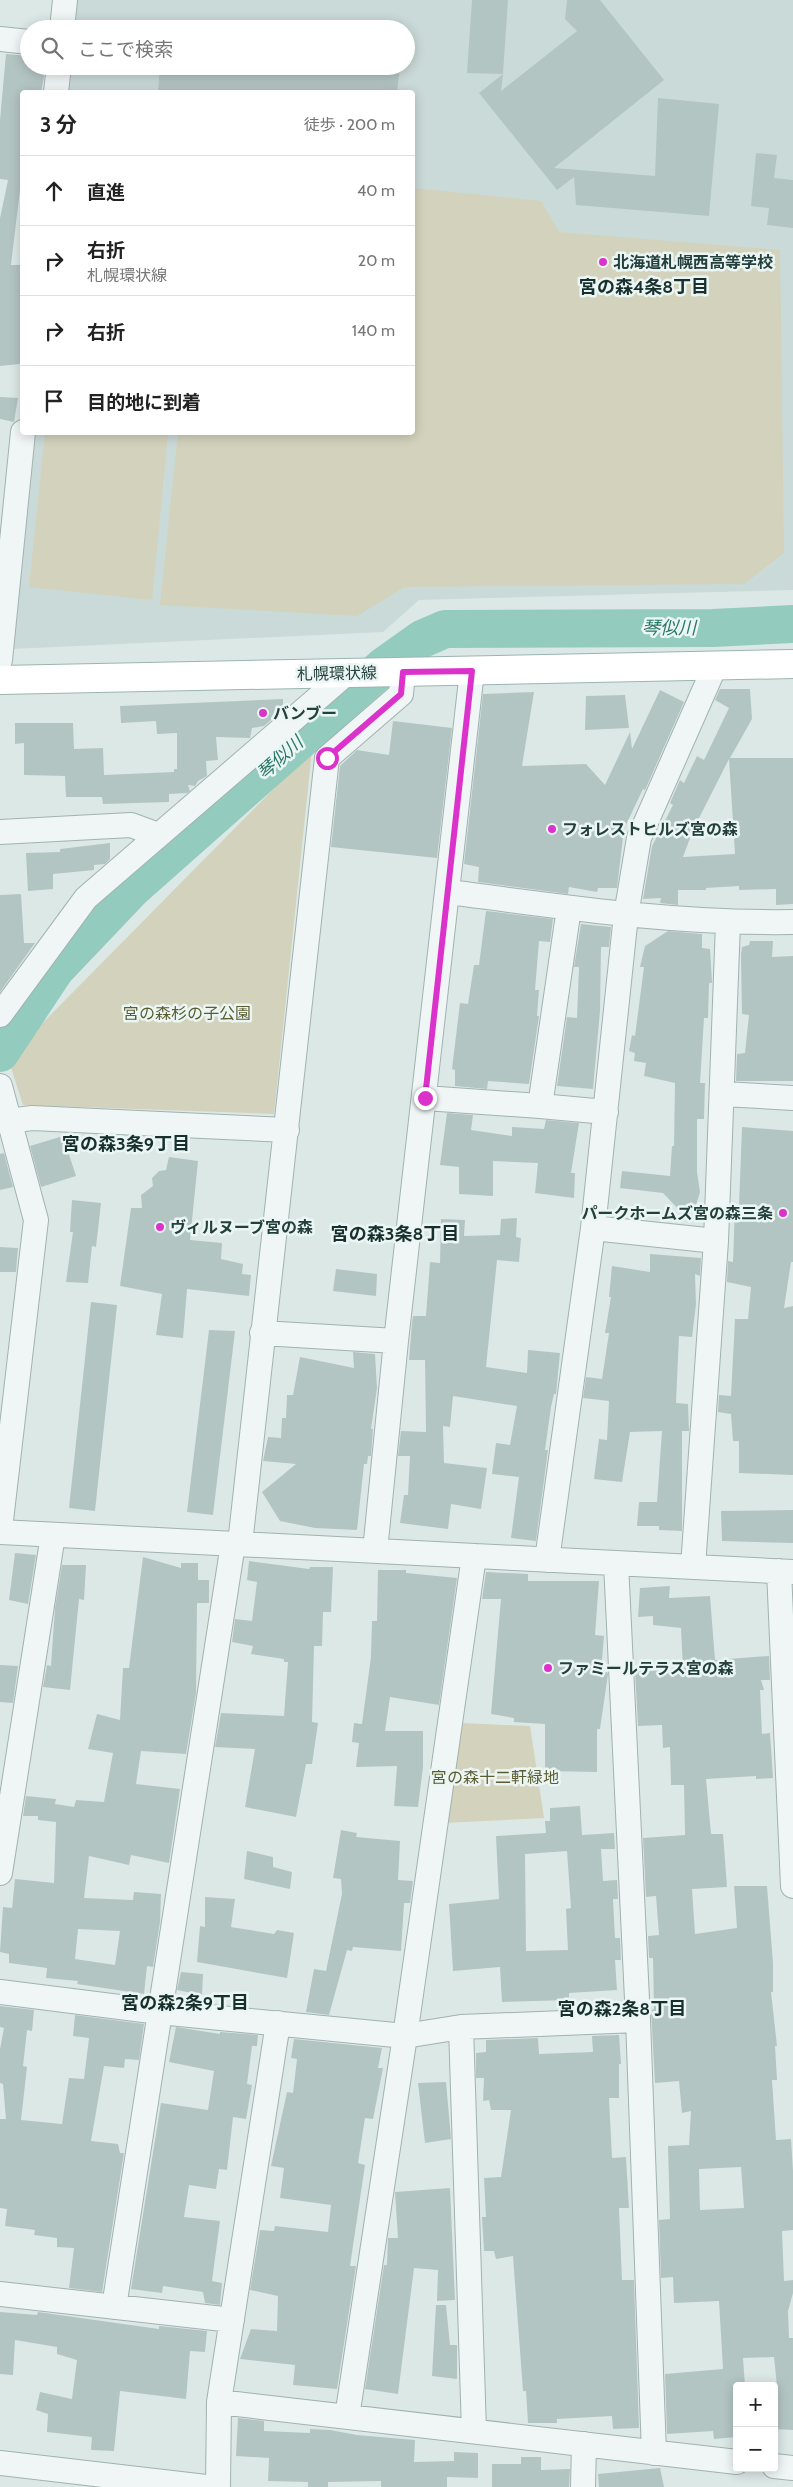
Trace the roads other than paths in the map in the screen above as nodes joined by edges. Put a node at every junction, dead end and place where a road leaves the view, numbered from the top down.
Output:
1 (65, 0) edge
2 (63, 20) edge
3 (0, 39) edge
4 (20, 41) edge
5 (58, 75) edge
6 (56, 90) edge
7 (23, 435) edge
8 (0, 660) edge
9 (793, 664) edge
10 (715, 666) junction
11 (472, 671) junction
12 (401, 672) junction
13 (351, 673) junction
14 (0, 680) edge
15 (0, 832) edge
16 (158, 836) junction
17 (449, 892) junction
18 (570, 908) junction
19 (626, 916) junction
20 (793, 922) edge
21 (728, 923) junction
22 (0, 1015) edge
23 (723, 1094) junction
24 (425, 1098) junction
25 (793, 1098) edge
26 (3, 1101) edge
27 (540, 1106) junction
28 (606, 1112) junction
29 (287, 1130) junction
30 (594, 1228) junction
31 (716, 1241) junction
32 (262, 1333) junction
33 (396, 1341) junction
34 (0, 1531) edge
35 (53, 1535) junction
36 (236, 1544) junction
37 (375, 1551) junction
38 (474, 1556) junction
39 (547, 1560) junction
40 (616, 1563) junction
41 (693, 1567) junction
42 (786, 1571) edge
43 (0, 1873) edge
44 (793, 1886) edge
45 (0, 1992) edge
46 (159, 2012) junction
47 (638, 2020) junction
48 (278, 2022) junction
49 (461, 2027) junction
50 (405, 2036) junction
51 (0, 2294) edge
52 (114, 2307) junction
53 (232, 2320) junction
54 (219, 2402) junction
55 (347, 2416) junction
56 (474, 2431) junction
57 (584, 2444) junction
58 (654, 2453) junction
59 (733, 2462) edge
60 (0, 2463) edge
61 (778, 2466) edge
62 (793, 2468) edge
63 (206, 2487) edge
64 (218, 2487) edge
65 (583, 2487) edge

1 - 2 street
3 - 4 street
5 - 6 street
7 - 8 street
9 - 10 main road, 札幌環状線
10 - 11 main road, 札幌環状線
10 - 19 street
11 - 12 main road, 札幌環状線
11 - 17 street
12 - 13 main road, 札幌環状線
12 - 29 street
13 - 14 main road, 札幌環状線
13 - 16 street
15 - 16 street
16 - 22 street
17 - 18 street
17 - 24 street
18 - 19 street
18 - 27 street
19 - 21 street
19 - 28 street
20 - 21 street
21 - 23 street
23 - 25 street
23 - 31 street
24 - 27 street
24 - 33 street
26 - 29 street
26 - 34 street
27 - 28 street
28 - 30 street
29 - 32 street
30 - 31 street
30 - 39 street
31 - 41 street
32 - 33 street
32 - 36 street
33 - 37 street
34 - 35 street
35 - 36 street
35 - 43 street
36 - 37 street
36 - 46 street
37 - 38 street
38 - 39 street
38 - 50 street
39 - 40 street
40 - 41 street
40 - 47 street
41 - 42 street
42 - 44 street
45 - 46 street
46 - 48 street
46 - 52 street
47 - 49 street
47 - 58 street
48 - 50 street
48 - 53 street
49 - 50 street
49 - 56 street
50 - 55 street
51 - 52 street
52 - 53 street
53 - 54 street
54 - 55 street
54 - 64 street
55 - 56 street
56 - 57 street
57 - 58 street
57 - 65 street
58 - 59 street
60 - 63 street
61 - 62 street

